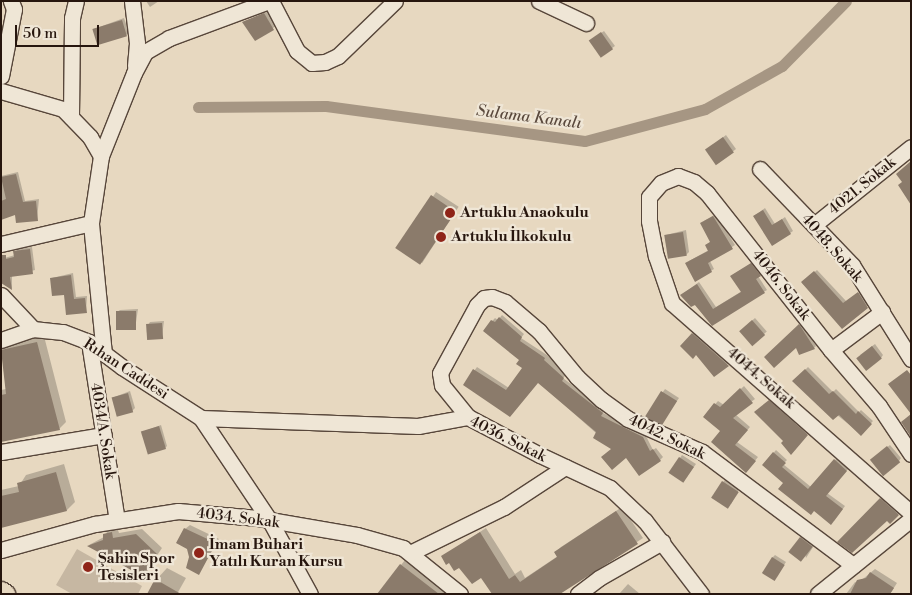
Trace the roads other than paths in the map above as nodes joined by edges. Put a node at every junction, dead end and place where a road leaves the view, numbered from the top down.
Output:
1 (11, 1) edge
2 (76, 1) edge
3 (132, 1) edge
4 (395, 1) edge
5 (539, 1) edge
6 (264, 2) edge
7 (586, 23) dead end
8 (134, 73) junction
9 (1, 76) edge
10 (1, 91) edge
11 (71, 117) junction
12 (911, 147) edge
13 (102, 156) junction
14 (760, 169) dead end
15 (649, 221) joint
16 (91, 224) junction
17 (814, 225) junction
18 (1, 244) edge
19 (1, 295) edge
20 (882, 312) junction
21 (33, 329) junction
22 (1, 340) edge
23 (89, 342) junction
24 (831, 350) junction
25 (104, 354) junction
26 (910, 355) edge
27 (468, 417) junction
28 (201, 418) junction
29 (104, 435) junction
30 (1, 452) edge
31 (911, 454) edge
32 (565, 467) junction
33 (911, 513) edge
34 (911, 519) edge
35 (117, 520) junction
36 (270, 521) junction
37 (662, 542) junction
38 (1, 550) edge
39 (410, 553) junction
40 (853, 565) junction
41 (820, 593) edge
42 (310, 594) edge
43 (460, 594) edge
44 (578, 594) edge
45 (701, 594) edge

1 - 9 street
2 - 11 street
3 - 8 street
4 - 6 street
5 - 7 street
6 - 8 street
8 - 13 street
10 - 11 street
11 - 13 street
12 - 17 street, 4021. Sokak
13 - 16 street
14 - 17 street, 4048. Sokak
15 - 24 street, 4046. Sokak
15 - 33 street, 4044. Sokak
16 - 18 street
16 - 25 street
17 - 20 street, 4048. Sokak
19 - 21 street
20 - 24 street
20 - 26 street, 4048. Sokak
21 - 22 street
21 - 23 street, Rıhan Caddesi
23 - 25 street, Rıhan Caddesi
23 - 29 street, 4034/A. Sokak
24 - 31 street, 4046. Sokak
25 - 28 street, Rıhan Caddesi
27 - 28 street, 4036. Sokak
27 - 32 street, 4036. Sokak
27 - 40 street, 4042. Sokak
28 - 36 street
29 - 30 street
29 - 35 street, 4034/A. Sokak
32 - 37 street, 4036. Sokak
32 - 39 street
34 - 40 street
35 - 36 street, 4034. Sokak
35 - 38 street, 4034. Sokak
36 - 39 street, 4034. Sokak
36 - 42 street
37 - 44 street
37 - 45 street, 4036. Sokak
39 - 43 street, 4034. Sokak
40 - 41 street

